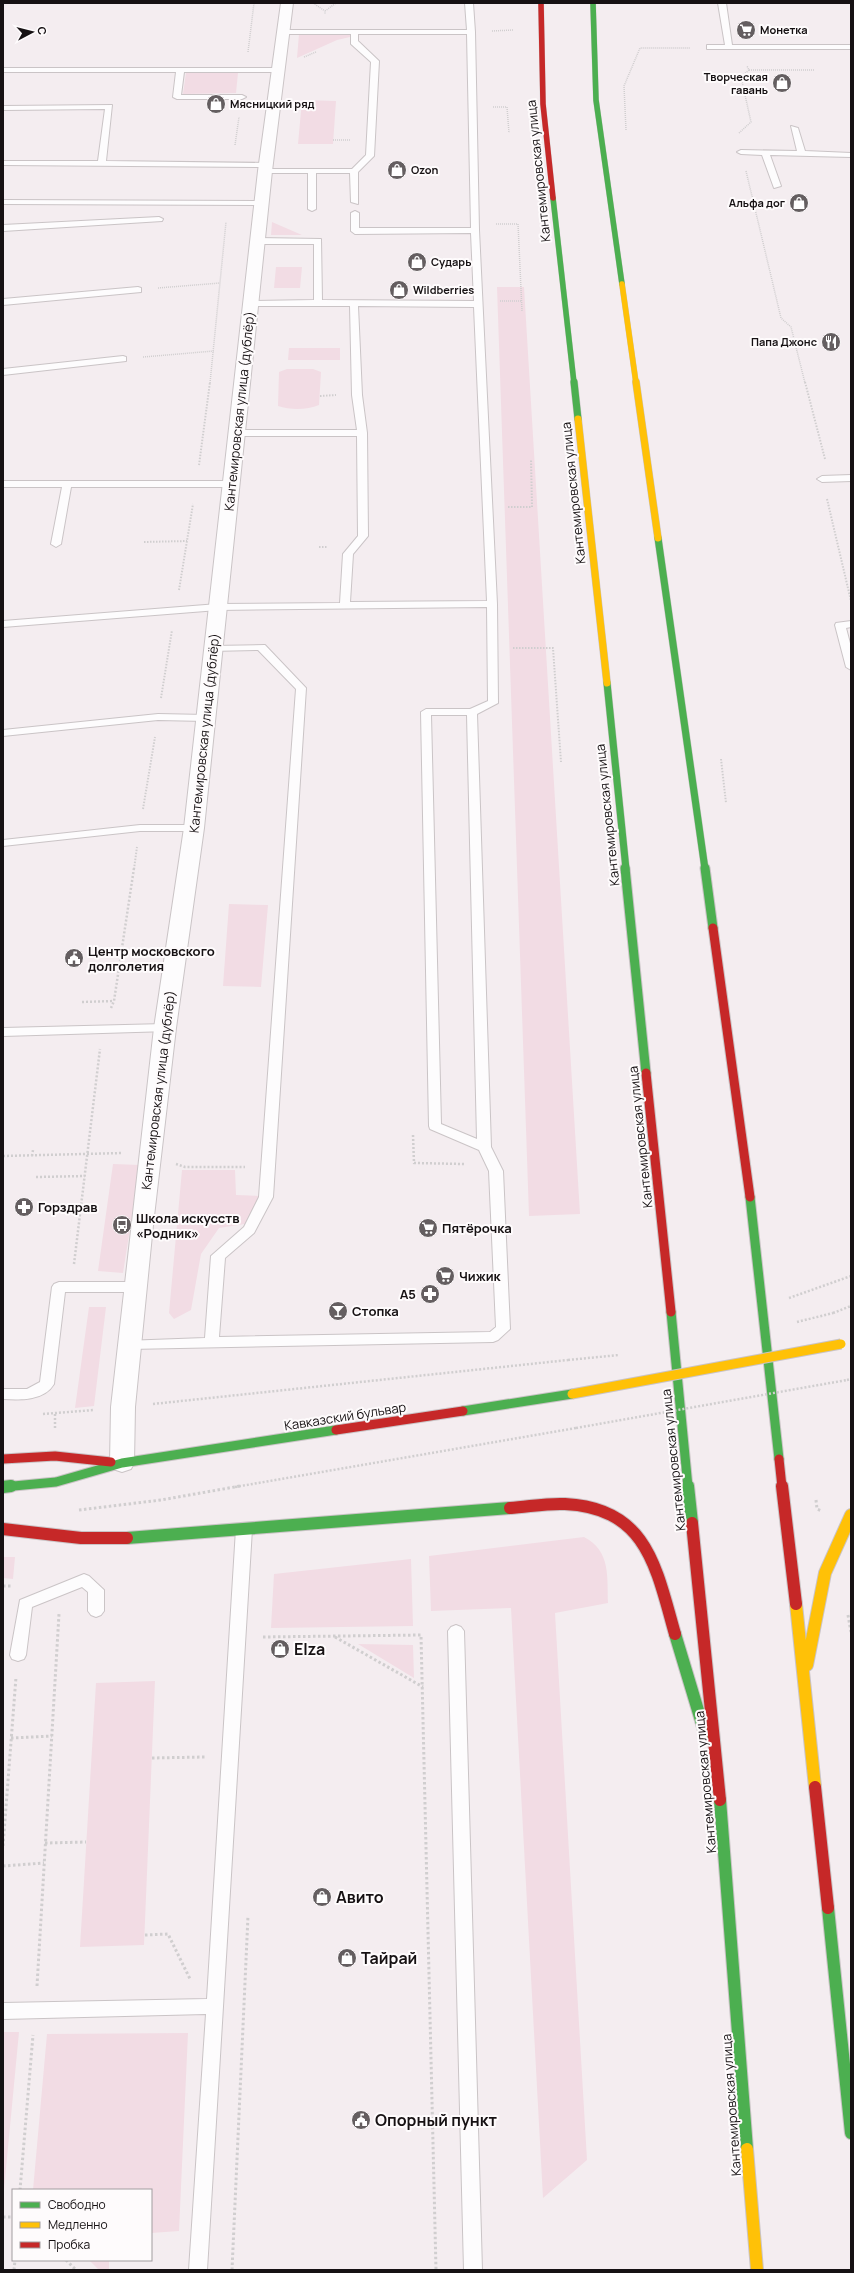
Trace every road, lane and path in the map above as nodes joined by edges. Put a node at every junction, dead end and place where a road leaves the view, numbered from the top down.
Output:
1 (254, 3) edge
2 (288, 3) edge
3 (336, 3) edge
4 (469, 3) edge
5 (541, 3) edge
6 (593, 3) edge
7 (722, 3) edge
8 (325, 11) dead end
9 (284, 32) junction
10 (355, 32) junction
11 (470, 32) junction
12 (710, 47) joint
13 (729, 47) junction
14 (851, 47) edge
15 (3, 70) edge
16 (180, 70) junction
17 (245, 70) junction
18 (279, 70) junction
19 (749, 70) dead end
20 (816, 70) dead end
21 (242, 97) joint
22 (507, 107) dead end
23 (3, 108) edge
24 (794, 128) dead end
25 (626, 132) dead end
26 (509, 133) dead end
27 (741, 152) dead end
28 (766, 154) junction
29 (802, 154) junction
30 (851, 155) edge
31 (3, 163) edge
32 (102, 163) junction
33 (233, 165) junction
34 (266, 168) junction
35 (312, 171) junction
36 (354, 171) junction
37 (777, 186) dead end
38 (3, 202) edge
39 (228, 202) junction
40 (354, 202) dead end
41 (262, 203) junction
42 (312, 209) dead end
43 (355, 213) dead end
44 (159, 219) dead end
45 (518, 224) dead end
46 (3, 228) edge
47 (475, 230) junction
48 (258, 241) junction
49 (220, 283) junction
50 (138, 290) joint
51 (3, 302) edge
52 (318, 303) junction
53 (354, 303) junction
54 (251, 304) junction
55 (479, 304) junction
56 (522, 311) dead end
57 (781, 318) dead end
58 (214, 351) junction
59 (123, 359) joint
60 (3, 372) edge
61 (237, 433) junction
62 (362, 433) junction
63 (531, 459) dead end
64 (851, 478) edge
65 (827, 479) junction
66 (3, 484) edge
67 (67, 484) junction
68 (196, 484) junction
69 (231, 484) junction
70 (532, 506) dead end
71 (187, 541) junction
72 (144, 542) dead end
73 (56, 544) dead end
74 (851, 601) edge
75 (492, 604) junction
76 (345, 605) junction
77 (218, 607) junction
78 (176, 610) junction
79 (3, 624) edge
80 (851, 624) edge
81 (214, 648) junction
82 (491, 648) junction
83 (851, 667) edge
84 (472, 712) junction
85 (158, 717) junction
86 (206, 718) junction
87 (3, 733) edge
88 (721, 759) dead end
89 (561, 762) dead end
90 (726, 803) dead end
91 (140, 828) junction
92 (194, 828) junction
93 (3, 843) edge
94 (114, 1001) junction
95 (82, 1002) dead end
96 (102, 1028) junction
97 (165, 1028) junction
98 (3, 1032) edge
99 (484, 1146) junction
100 (33, 1150) dead end
101 (32, 1156) dead end
102 (85, 1176) junction
103 (36, 1177) dead end
104 (851, 1276) edge
105 (71, 1287) junction
106 (135, 1287) junction
107 (786, 1299) dead end
108 (851, 1306) edge
109 (833, 1313) dead end
110 (851, 1341) edge
111 (212, 1343) junction
112 (129, 1344) junction
113 (568, 1360) dead end
114 (851, 1379) edge
115 (3, 1394) edge
116 (123, 1408) junction
117 (40, 1414) dead end
118 (3, 1459) edge
119 (122, 1463) junction
120 (3, 1487) edge
121 (77, 1510) dead end
122 (851, 1515) edge
123 (3, 1529) edge
124 (244, 1529) junction
125 (60, 1590) junction
126 (96, 1611) dead end
127 (456, 1632) dead end
128 (334, 1636) junction
129 (260, 1637) dead end
130 (18, 1655) joint
131 (804, 1676) junction
132 (423, 1687) junction
133 (52, 1736) junction
134 (11, 1738) junction
135 (231, 1756) junction
136 (152, 1758) dead end
137 (718, 1780) junction
138 (86, 1842) dead end
139 (45, 1843) junction
140 (3, 1846) edge
141 (44, 1863) junction
142 (3, 1866) edge
143 (145, 1935) dead end
144 (209, 2007) junction
145 (35, 2010) junction
146 (3, 2011) edge
147 (851, 2133) edge
148 (20, 2189) edge
149 (67, 2261) edge
150 (76, 2270) edge
151 (198, 2270) edge
152 (436, 2270) edge
153 (473, 2270) edge
154 (757, 2270) edge

1 - 17 path
2 - 9 street, Кантемировская улица (дублёр)
3 - 8 path
4 - 11 lane
5 - 137 main road, Кантемировская улица
6 - 131 main road
7 - 13 lane
9 - 10 lane
9 - 18 street, Кантемировская улица (дублёр)
10 - 11 lane
10 - 36 lane
11 - 47 lane
12 - 13 lane
12 - 25 path
13 - 14 lane
15 - 16 lane
16 - 17 lane
16 - 21 lane
17 - 18 lane
18 - 34 street, Кантемировская улица (дублёр)
19 - 20 path
21 - 33 path
22 - 26 path
23 - 32 lane
24 - 29 lane
27 - 28 lane
28 - 29 lane
28 - 37 lane
29 - 30 lane
31 - 32 lane
32 - 33 lane
33 - 34 lane
34 - 35 lane
34 - 41 street, Кантемировская улица (дублёр)
35 - 36 lane
35 - 42 lane
36 - 40 lane
38 - 39 lane
39 - 41 lane
39 - 49 path
41 - 48 street, Кантемировская улица (дублёр)
43 - 47 lane
44 - 46 lane
45 - 56 path
47 - 55 lane
48 - 52 lane
48 - 54 street, Кантемировская улица (дублёр)
49 - 50 path
49 - 58 path
50 - 51 lane
52 - 53 lane
52 - 54 lane
53 - 55 lane
53 - 62 lane
54 - 61 street, Кантемировская улица (дублёр)
55 - 75 lane
57 - 65 path
58 - 59 path
58 - 68 path
59 - 60 lane
61 - 62 lane
61 - 69 street, Кантемировская улица (дублёр)
62 - 76 lane
63 - 70 path
64 - 65 lane
65 - 74 path
66 - 67 lane
67 - 68 lane
67 - 73 lane
68 - 69 lane
68 - 71 path
69 - 77 street, Кантемировская улица (дублёр)
71 - 72 path
71 - 78 path
75 - 76 lane
75 - 82 lane
76 - 77 lane
77 - 78 lane
77 - 81 street, Кантемировская улица (дублёр)
78 - 79 lane
78 - 85 path
80 - 83 lane
81 - 86 street, Кантемировская улица (дублёр)
81 - 111 lane
82 - 84 lane
82 - 89 path
84 - 99 lane
84 - 99 lane
85 - 86 lane
85 - 87 lane
85 - 91 path
86 - 92 street, Кантемировская улица (дублёр)
88 - 90 path
91 - 92 lane
91 - 93 lane
91 - 94 path
92 - 97 street, Кантемировская улица (дублёр)
94 - 95 path
94 - 96 path
96 - 97 lane
96 - 98 lane
96 - 102 path
97 - 106 street, Кантемировская улица (дублёр)
99 - 111 lane
100 - 101 path
102 - 103 path
102 - 105 path
104 - 107 path
105 - 106 lane
105 - 115 lane
106 - 112 street, Кантемировская улица (дублёр)
108 - 109 path
110 - 119 main road, Кавказский бульвар, bridge
111 - 112 lane
112 - 116 street, Кантемировская улица (дублёр)
113 - 116 path
114 - 121 path, bridge
116 - 117 path
116 - 119 street, Кантемировская улица (дублёр)
118 - 119 main road, Кавказский бульвар
119 - 120 main road, Кавказский бульвар
122 - 131 main road
123 - 124 main road
124 - 135 lane
124 - 137 main road
125 - 126 lane
125 - 130 lane
125 - 133 path
127 - 153 lane
128 - 129 path
128 - 132 path
128 - 132 path
130 - 134 path
131 - 147 main road
132 - 152 path
133 - 134 path
133 - 139 path
134 - 140 path
135 - 136 path
135 - 144 lane
137 - 154 main road, Кантемировская улица
138 - 139 path
139 - 141 path
141 - 142 path
141 - 145 path
143 - 144 path
144 - 145 lane
144 - 151 lane
145 - 146 lane
145 - 148 path
149 - 150 path

